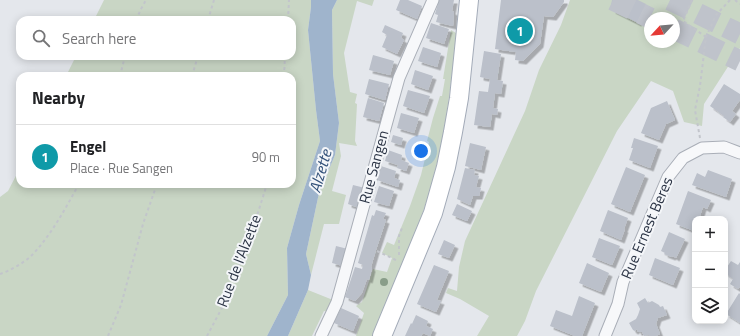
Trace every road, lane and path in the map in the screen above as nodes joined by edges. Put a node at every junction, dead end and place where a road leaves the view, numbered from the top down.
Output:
1 (146, 0) edge
2 (214, 0) edge
3 (289, 0) edge
4 (433, 0) edge
5 (469, 0) edge
6 (692, 0) edge
7 (730, 0) edge
8 (735, 0) edge
9 (740, 4) edge
10 (138, 16) edge
11 (209, 16) edge
12 (288, 16) edge
13 (706, 37) junction
14 (123, 60) edge
15 (197, 60) edge
16 (285, 60) edge
17 (121, 72) edge
18 (193, 72) edge
19 (284, 72) edge
20 (702, 148) junction
21 (740, 153) edge
22 (77, 188) edge
23 (156, 188) edge
24 (266, 188) edge
25 (400, 228) dead end
26 (377, 251) dead end
27 (0, 274) edge
28 (108, 336) edge
29 (207, 336) edge
30 (321, 336) edge
31 (382, 336) edge
32 (605, 336) edge

1 - 10 path
2 - 11 path
3 - 12 path
4 - 30 street, Rue Sangen
5 - 31 main road
6 - 13 path
7 - 13 path
8 - 9 path
13 - 20 path
14 - 17 path
15 - 18 path
16 - 19 path
20 - 21 street, Rue Ernest Beres
20 - 32 street, Rue Ernest Beres
22 - 27 path
23 - 28 path
24 - 29 path, Rue de l'Alzette
25 - 26 path

